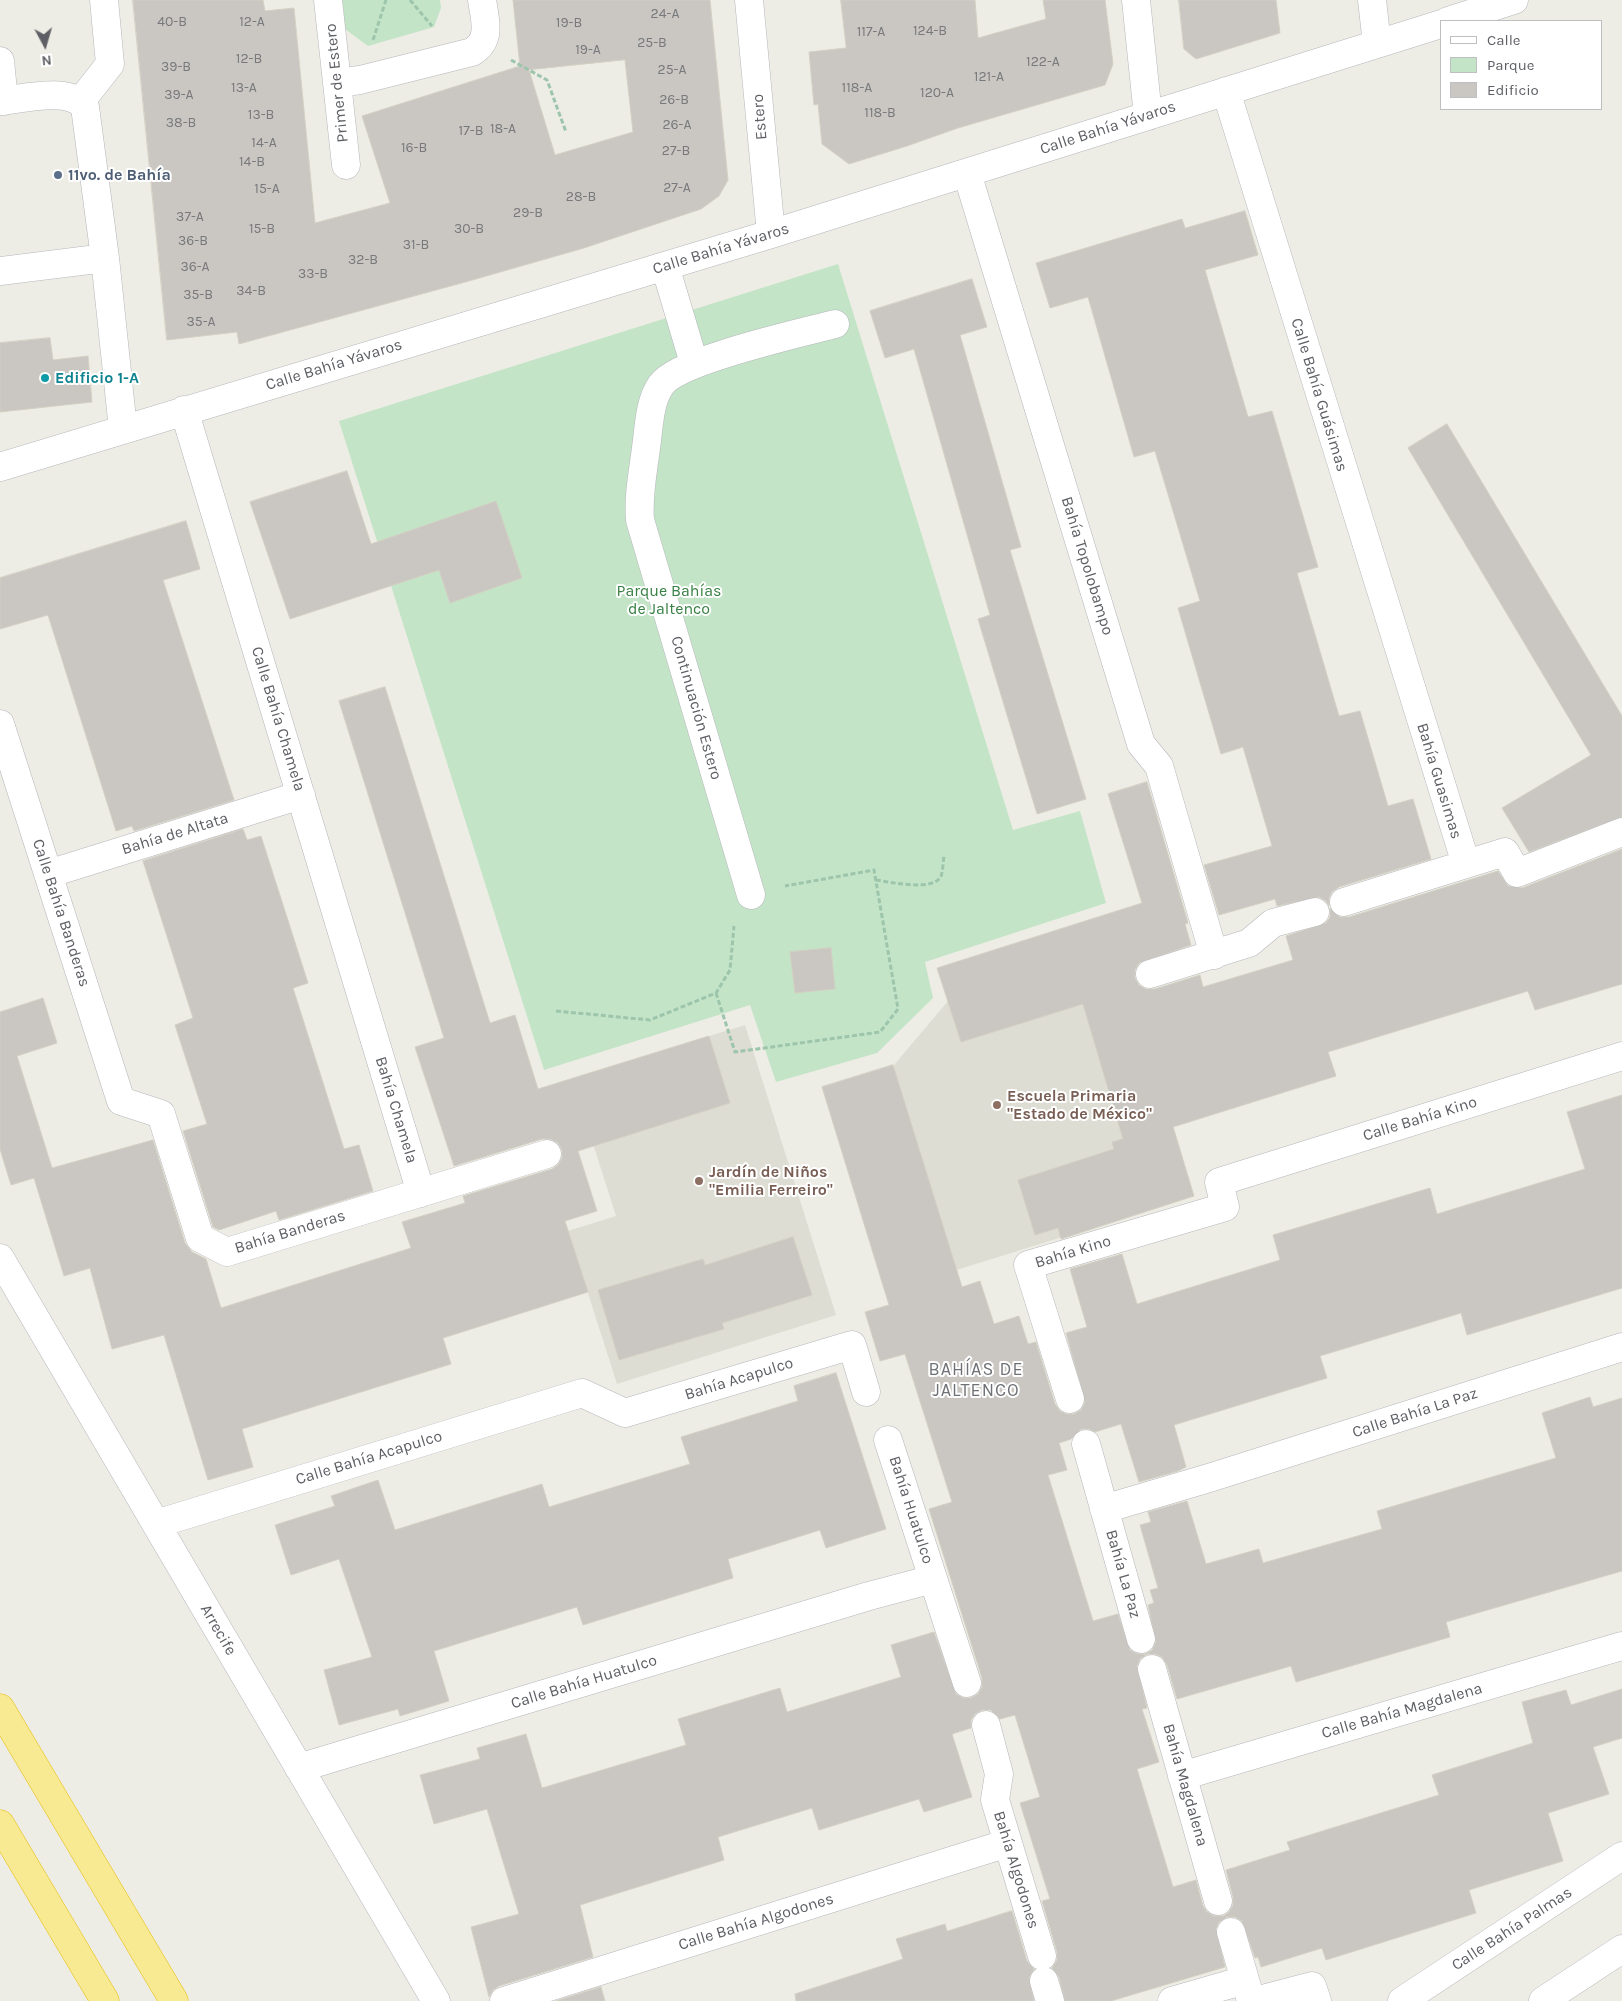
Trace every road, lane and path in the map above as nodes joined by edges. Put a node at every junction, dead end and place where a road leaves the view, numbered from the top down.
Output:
1 (104, 0) edge
2 (328, 0) edge
3 (482, 0) edge
4 (750, 0) edge
5 (1136, 0) edge
6 (1372, 0) edge
7 (1514, 0) edge
8 (1451, 20) edge
9 (1440, 24) edge
10 (482, 44) junction
11 (1377, 44) junction
12 (0, 61) edge
13 (337, 83) junction
14 (1226, 91) junction
15 (2, 101) edge
16 (81, 101) junction
17 (1148, 116) junction
18 (566, 132) dead end
19 (346, 165) dead end
20 (967, 173) junction
21 (771, 234) junction
22 (105, 258) junction
23 (665, 266) junction
24 (0, 271) edge
25 (836, 324) dead end
26 (694, 363) junction
27 (184, 410) junction
28 (123, 429) junction
29 (0, 467) edge
30 (1413, 698) joint
31 (0, 724) edge
32 (301, 795) junction
33 (1622, 832) edge
34 (944, 856) dead end
35 (1466, 864) junction
36 (48, 874) junction
37 (876, 880) junction
38 (751, 895) junction
39 (1344, 902) dead end
40 (1315, 912) dead end
41 (1214, 955) junction
42 (1150, 974) dead end
43 (716, 993) junction
44 (556, 1011) dead end
45 (372, 1028) joint
46 (1622, 1056) edge
47 (121, 1101) joint
48 (547, 1154) dead end
49 (1219, 1182) joint
50 (421, 1193) junction
51 (0, 1258) edge
52 (1622, 1348) edge
53 (866, 1392) dead end
54 (582, 1393) joint
55 (1070, 1398) dead end
56 (888, 1440) dead end
57 (1086, 1444) dead end
58 (1209, 1478) joint
59 (1104, 1509) junction
60 (156, 1524) junction
61 (933, 1579) junction
62 (869, 1596) joint
63 (1141, 1639) dead end
64 (1622, 1646) edge
65 (1152, 1669) dead end
66 (967, 1683) dead end
67 (0, 1708) edge
68 (986, 1725) dead end
69 (299, 1768) junction
70 (1182, 1776) junction
71 (0, 1824) edge
72 (1008, 1843) junction
73 (1622, 1856) edge
74 (1218, 1901) dead end
75 (1231, 1932) dead end
76 (1622, 1949) edge
77 (1045, 1979) edge
78 (1250, 1994) edge
79 (105, 2001) edge
80 (174, 2001) edge
81 (436, 2001) edge
82 (504, 2001) edge
83 (1172, 2001) edge
84 (1317, 2001) edge
85 (1402, 2001) edge
86 (1543, 2001) edge

1 - 16 street
2 - 13 street, Primer de Estero
3 - 10 street
4 - 21 street, Estero
5 - 17 street
6 - 11 street
7 - 8 street
9 - 11 street, Calle Bahía Yávaros
10 - 13 street
10 - 18 path
11 - 14 street, Calle Bahía Yávaros
12 - 15 street
13 - 19 street, Primer de Estero
14 - 17 street, Calle Bahía Yávaros
14 - 30 street, Calle Bahía Guásimas
15 - 16 street
16 - 22 street
17 - 20 street, Calle Bahía Yávaros
20 - 21 street, Calle Bahía Yávaros
20 - 41 street, Bahía Topolobampo
21 - 23 street, Calle Bahía Yávaros
22 - 24 street
22 - 28 street
23 - 26 street
23 - 27 street, Calle Bahía Yávaros
25 - 26 street, Continuación Estero
26 - 38 street, Continuación Estero
27 - 28 street, Calle Bahía Yávaros
27 - 32 street, Calle Bahía Chamela
28 - 29 street, Calle Bahía Yávaros
30 - 35 street, Bahía Guasimas
31 - 36 street, Calle Bahía Banderas
32 - 36 street, Bahía de Altata
32 - 45 street, Calle Bahía Chamela
33 - 35 street
34 - 37 path
35 - 39 street
36 - 47 street, Calle Bahía Banderas
37 - 38 path
37 - 43 path
38 - 43 path
40 - 41 street
41 - 42 street
43 - 44 path
45 - 50 street, Bahía Chamela
46 - 49 street, Calle Bahía Kino
47 - 50 street, Bahía Banderas
48 - 50 street, Bahía Banderas
49 - 55 street, Bahía Kino
51 - 60 street, Arrecife
52 - 58 street, Calle Bahía La Paz
53 - 54 street, Bahía Acapulco
54 - 60 street, Calle Bahía Acapulco
56 - 61 street, Bahía Huatulco
57 - 59 street, Bahía La Paz
58 - 59 street, Bahía La Paz
59 - 63 street, Bahía La Paz
60 - 69 street, Arrecife
61 - 62 street, Bahía Huatulco
61 - 66 street, Bahía Huatulco
62 - 69 street, Calle Bahía Huatulco
64 - 70 street, Calle Bahía Magdalena
65 - 70 street, Bahía Magdalena
67 - 80 highway
68 - 72 street, Bahía Algodones
69 - 81 street, Arrecife
70 - 74 street, Bahía Magdalena
71 - 79 highway
72 - 77 street, Bahía Algodones
72 - 82 street, Calle Bahía Algodones
73 - 85 street, Calle Bahía Palmas
75 - 78 street
76 - 86 street
78 - 83 street
78 - 84 street

